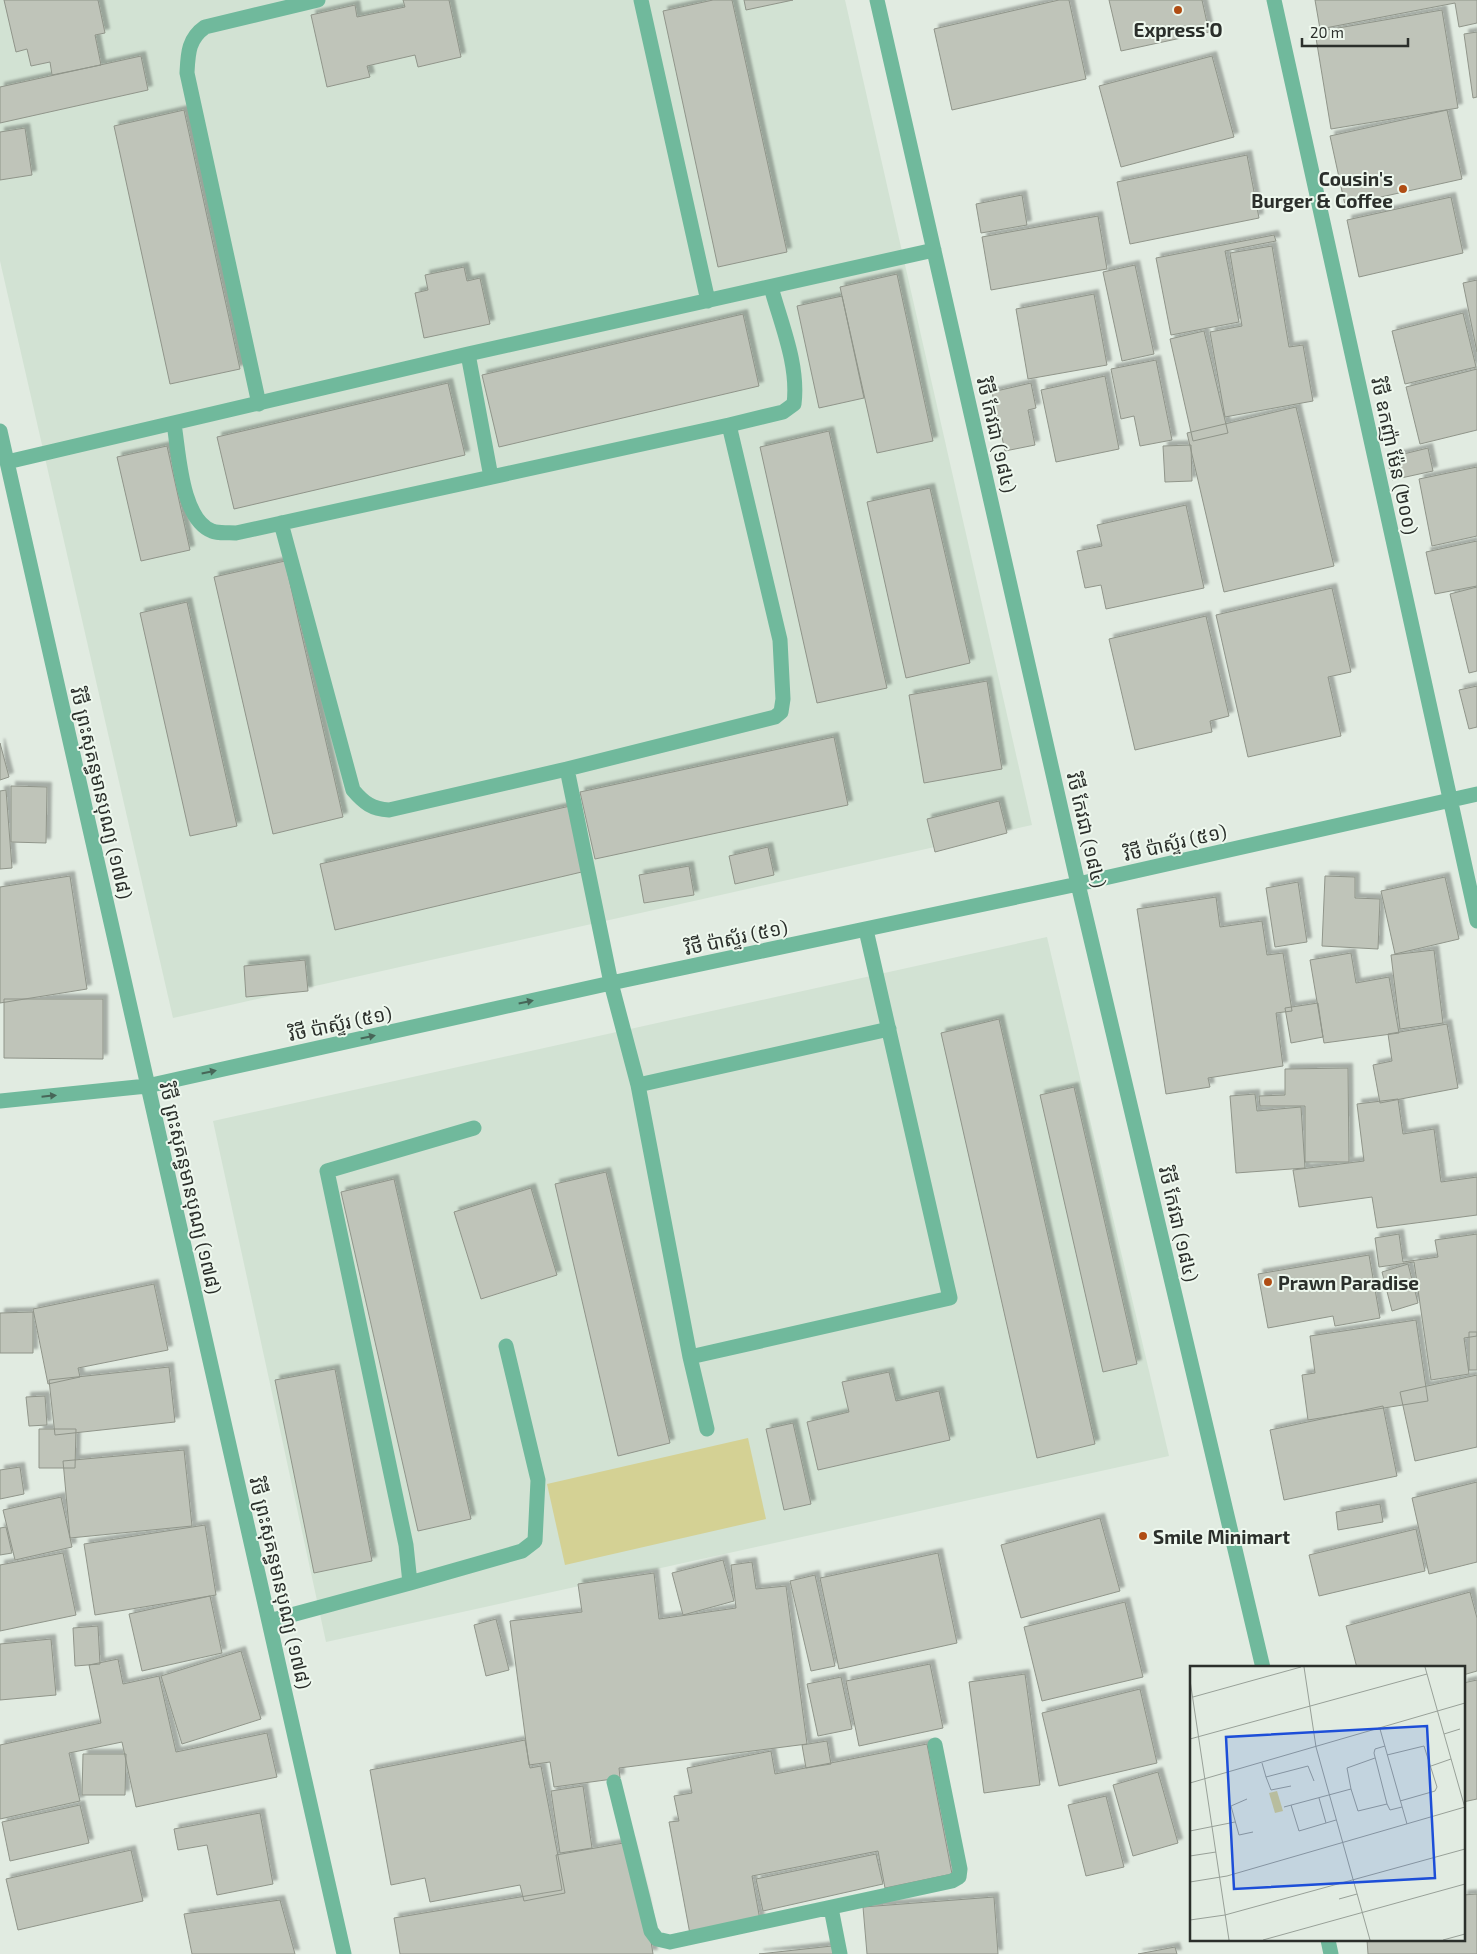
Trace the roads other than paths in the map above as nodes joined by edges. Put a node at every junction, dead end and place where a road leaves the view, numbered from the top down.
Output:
1 (318, 0) edge
2 (641, 0) edge
3 (877, 0) edge
4 (1274, 0) edge
5 (934, 250) junction
6 (771, 287) junction
7 (708, 301) junction
8 (468, 354) junction
9 (259, 404) junction
10 (174, 424) junction
11 (729, 425) junction
12 (0, 431) edge
13 (7, 462) junction
14 (491, 477) junction
15 (281, 523) junction
16 (567, 769) junction
17 (1477, 794) edge
18 (1451, 800) junction
19 (1078, 884) junction
20 (1477, 921) edge
21 (866, 930) junction
22 (611, 983) junction
23 (889, 1029) junction
24 (638, 1085) junction
25 (147, 1086) junction
26 (0, 1101) edge
27 (474, 1128) dead end
28 (506, 1346) dead end
29 (690, 1357) junction
30 (707, 1429) dead end
31 (410, 1583) junction
32 (269, 1621) junction
33 (1263, 1666) edge
34 (935, 1745) dead end
35 (614, 1782) dead end
36 (831, 1908) junction
37 (344, 1954) edge
38 (840, 1954) edge

1 - 9 street
2 - 7 street
3 - 5 street, វិថី កែវជា (១៨៤)
4 - 18 street, វិថី ឧកញ៉ា ម៉ែន (២០០)
5 - 6 street
5 - 19 street, វិថី កែវជា (១៨៤)
6 - 7 street
6 - 11 street
7 - 8 street
8 - 9 street
8 - 14 street
9 - 10 street
10 - 13 street
10 - 15 street
11 - 14 street
11 - 16 street
12 - 13 street, វិថី ព្រះសុគន្ធមានបុណ្យ (១៧៨)
13 - 25 street, វិថី ព្រះសុគន្ធមានបុណ្យ (១៧៨)
14 - 15 street
15 - 16 street
16 - 22 street
17 - 18 street, វិថី ប៉ាស្ទ័រ (៥១)
18 - 19 street, វិថី ប៉ាស្ទ័រ (៥១)
18 - 20 street, វិថី ឧកញ៉ា ម៉ែន (២០០)
19 - 21 street, វិថី ប៉ាស្ទ័រ (៥១)
19 - 33 street, វិថី កែវជា (១៨៤)
21 - 22 street, វិថី ប៉ាស្ទ័រ (៥១)
21 - 23 street
22 - 24 street
25 -> 22 street, វិថី ប៉ាស្ទ័រ (៥១)
23 - 24 street
23 - 29 street
24 - 29 street
26 -> 25 street, វិថី ប៉ាស្ទ័រ (៥១)
25 - 32 street, វិថី ព្រះសុគន្ធមានបុណ្យ (១៧៨)
27 - 31 street
28 - 31 street
29 - 30 street
31 - 32 street
32 - 37 street, វិថី ព្រះសុគន្ធមានបុណ្យ (១៧៨)
34 - 36 street
35 - 36 street
36 - 38 street

